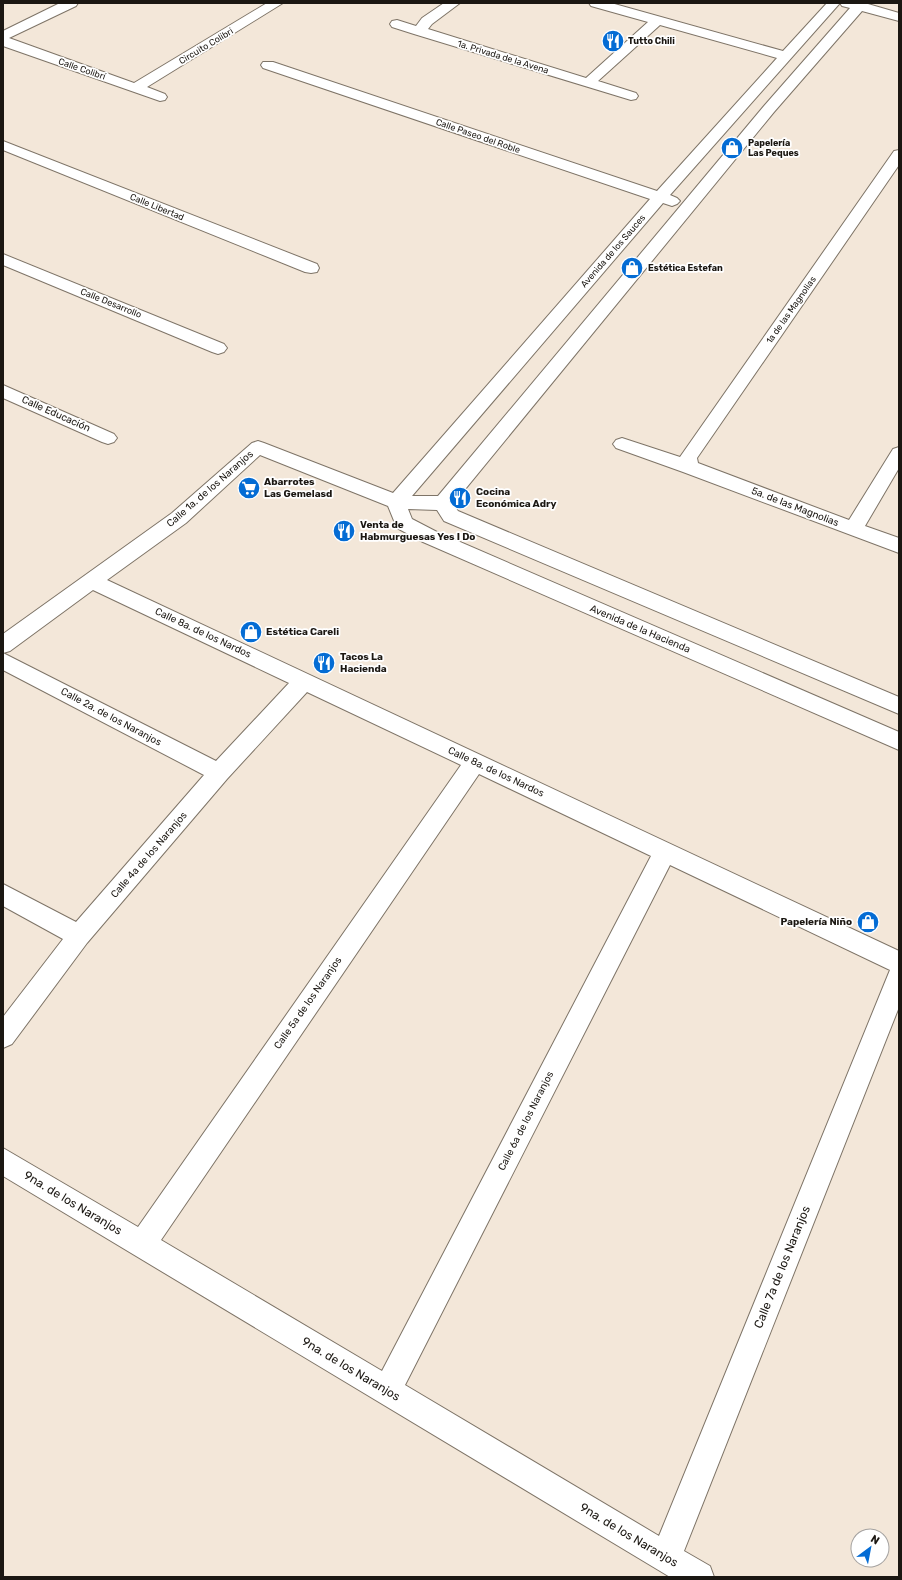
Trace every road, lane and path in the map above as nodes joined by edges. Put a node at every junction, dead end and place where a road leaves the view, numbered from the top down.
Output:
1 (70, 3) edge
2 (276, 3) edge
3 (453, 3) edge
4 (596, 3) edge
5 (834, 3) edge
6 (856, 4) edge
7 (899, 17) edge
8 (658, 20) junction
9 (397, 24) dead end
10 (419, 31) junction
11 (3, 36) edge
12 (3, 41) edge
13 (786, 56) junction
14 (268, 65) dead end
15 (588, 83) junction
16 (136, 88) junction
17 (630, 96) dead end
18 (160, 97) dead end
19 (3, 146) edge
20 (899, 154) edge
21 (660, 197) junction
22 (688, 207) junction
23 (3, 259) edge
24 (311, 268) dead end
25 (218, 348) dead end
26 (3, 391) edge
27 (108, 438) dead end
28 (622, 444) dead end
29 (899, 452) edge
30 (690, 467) junction
31 (396, 502) junction
32 (443, 503) junction
33 (853, 529) junction
34 (899, 546) edge
35 (92, 581) junction
36 (3, 645) edge
37 (3, 660) edge
38 (304, 681) junction
39 (899, 706) edge
40 (899, 741) edge
41 (475, 762) junction
42 (219, 773) junction
43 (665, 852) junction
44 (3, 894) edge
45 (79, 936) junction
46 (899, 963) edge
47 (899, 977) edge
48 (3, 1036) edge
49 (3, 1161) edge
50 (142, 1244) junction
51 (387, 1391) junction
52 (666, 1557) junction
53 (699, 1577) edge

1 - 11 street
2 - 16 street, Circuito Colibri
3 - 10 street
4 - 8 street
5 - 13 street, Avenida de los Sauces
6 - 7 street
6 - 22 street
8 - 13 street
8 - 15 street
9 - 10 street, 1a. Privada de la Avena
10 - 15 street, 1a. Privada de la Avena
12 - 16 street, Calle Colibrí
13 - 21 street, Avenida de los Sauces
14 - 21 street, Calle Paseo del Roble
15 - 17 street, 1a. Privada de la Avena
16 - 18 street, Calle Colibrí
19 - 24 street, Calle Libertad
20 - 30 street, 1a de las Magnolias
21 - 22 street, Calle Paseo del Roble
21 - 31 street, Avenida de los Sauces
22 - 32 street
23 - 25 street, Calle Desarrollo
26 - 27 street, Calle Educación
28 - 30 street, 5a. de las Magnolias
29 - 33 street
30 - 33 street, 5a. de las Magnolias
31 - 32 street, Calle 1a. de los Naranjos
31 - 35 street, Calle 1a. de los Naranjos
31 - 40 street, Avenida de la Hacienda
32 - 39 street
33 - 34 street, 5a. de las Magnolias
35 - 36 street, Calle 1a. de los Naranjos
35 - 38 street, Calle 8a. de los Nardos
37 - 42 street, Calle 2a. de los Naranjos
38 - 41 street, Calle 8a. de los Nardos
38 - 42 street, Calle 4a de los Naranjos
41 - 43 street, Calle 8a. de los Nardos
41 - 50 street, Calle 5a de los Naranjos
42 - 45 street, Calle 4a de los Naranjos
43 - 46 street, Calle 8a. de los Nardos
43 - 51 street, Calle 6a de los Naranjos
44 - 45 street
45 - 48 street, Calle 4a de los Naranjos
47 - 52 street, Calle 7a de los Naranjos
49 - 50 street, 9na. de los Naranjos
50 - 51 street, 9na. de los Naranjos
51 - 52 street, 9na. de los Naranjos
52 - 53 street, 9na. de los Naranjos

